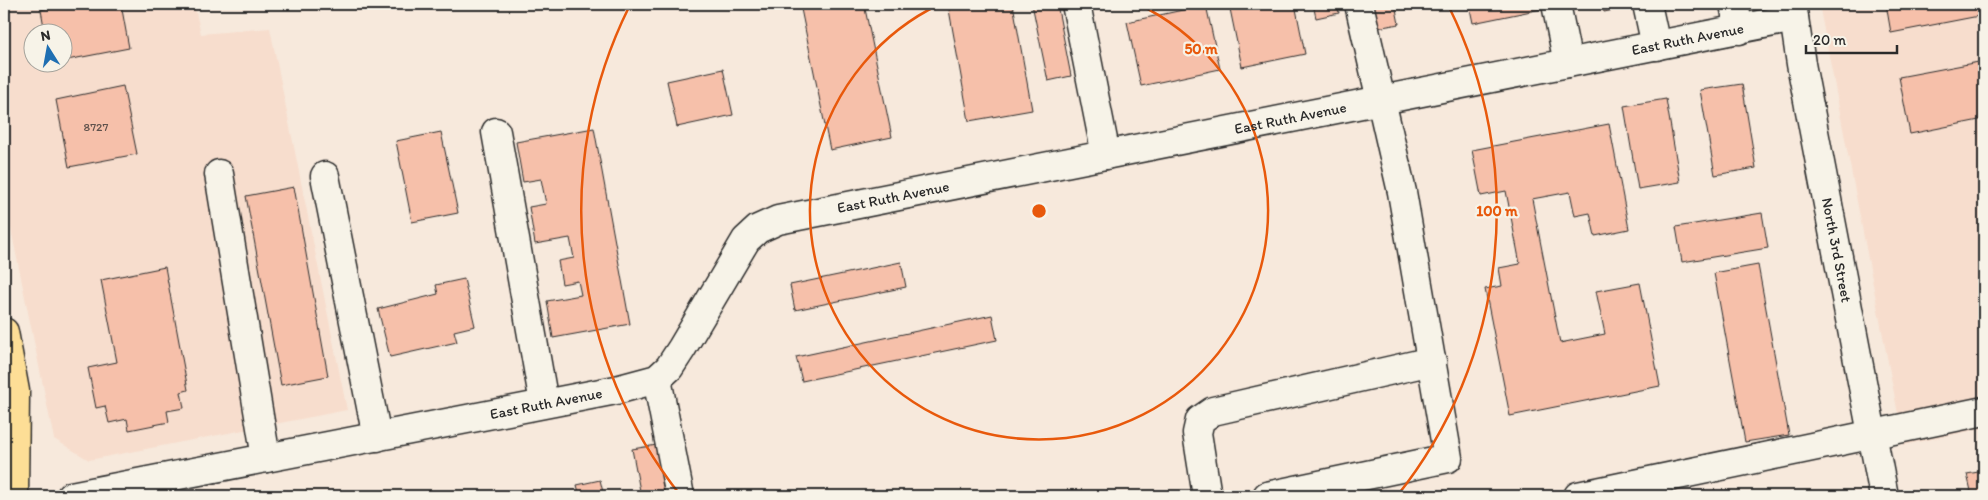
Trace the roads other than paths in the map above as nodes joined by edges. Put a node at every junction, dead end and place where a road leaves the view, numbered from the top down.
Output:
1 (1076, 4) edge
2 (1359, 4) edge
3 (1556, 4) edge
4 (1647, 4) edge
5 (1793, 11) edge
6 (1736, 17) edge
7 (1656, 46) junction
8 (1568, 64) junction
9 (1382, 100) junction
10 (496, 132) dead end
11 (1106, 155) junction
12 (219, 174) dead end
13 (325, 176) dead end
14 (4, 332) edge
15 (1432, 361) junction
16 (657, 379) junction
17 (544, 403) junction
18 (1984, 411) edge
19 (1871, 434) junction
20 (377, 437) junction
21 (266, 458) junction
22 (4, 485) edge
23 (9, 496) edge
24 (14, 496) edge
25 (71, 496) edge
26 (680, 496) edge
27 (1207, 496) edge
28 (1267, 496) edge
29 (1578, 496) edge
30 (1884, 496) edge

1 - 11 street
2 - 9 street
3 - 8 street
4 - 7 street
5 - 6 street, East Ruth Avenue
5 - 19 street, North 3rd Street
6 - 7 street, East Ruth Avenue
7 - 8 street, East Ruth Avenue
8 - 9 street, East Ruth Avenue
9 - 11 street, East Ruth Avenue
9 - 15 street
10 - 17 street
11 - 16 street, East Ruth Avenue
12 - 21 street
13 - 20 street
14 - 24 main road
15 - 27 street
15 - 28 street
16 - 17 street, East Ruth Avenue
16 - 26 street
17 - 20 street, East Ruth Avenue
18 - 19 street
19 - 29 street
19 - 30 street, North 3rd Street
20 - 21 street, East Ruth Avenue
21 - 25 street, East Ruth Avenue
22 - 23 main road

